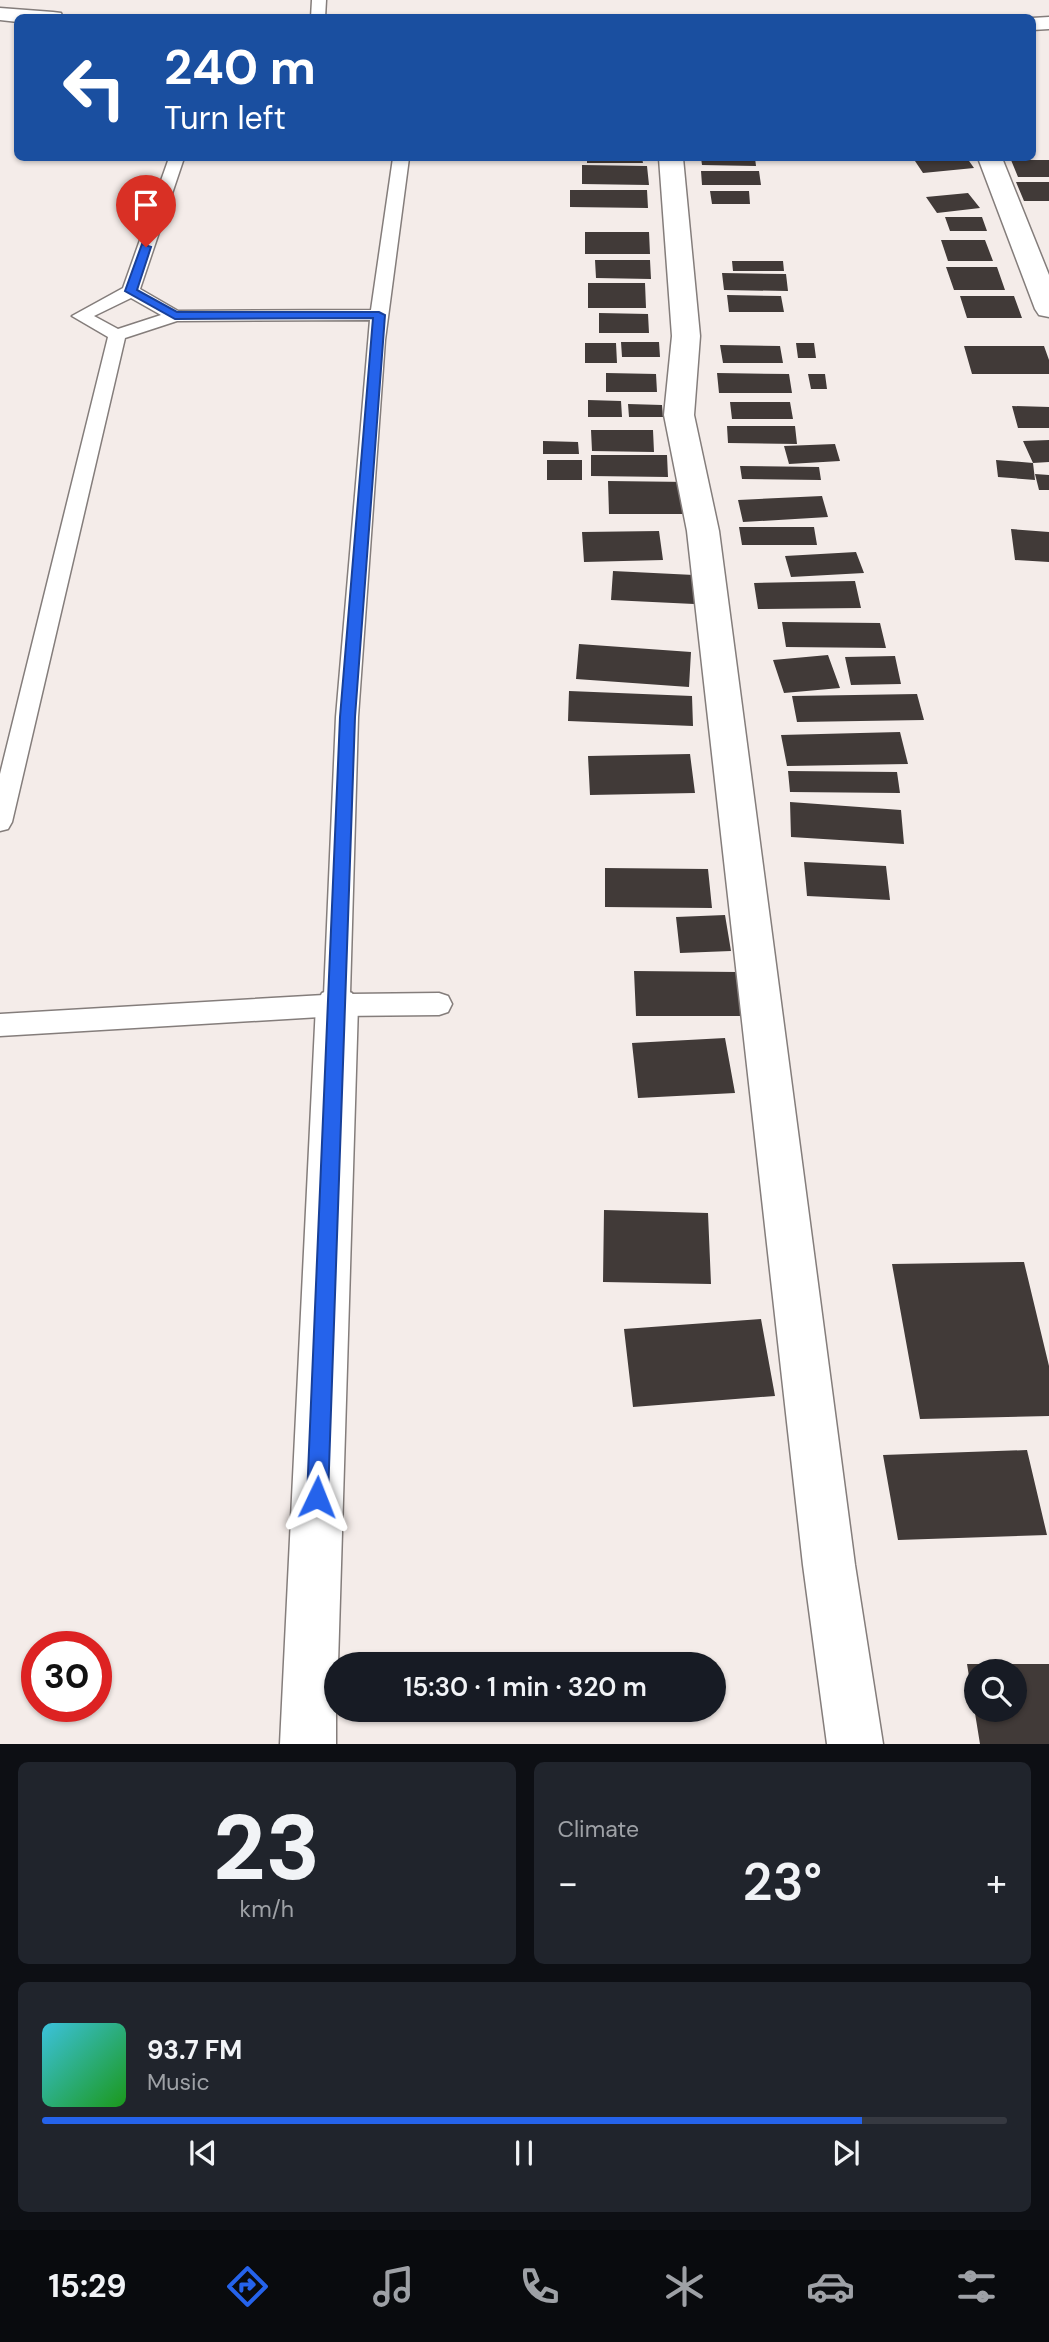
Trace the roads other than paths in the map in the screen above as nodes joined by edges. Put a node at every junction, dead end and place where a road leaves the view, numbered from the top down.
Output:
1 (175, 161) edge
2 (401, 161) edge
3 (671, 161) edge
4 (991, 161) edge
5 (131, 291) junction
6 (1049, 309) edge
7 (379, 315) junction
8 (175, 316) junction
9 (117, 335) junction
10 (0, 822) edge
11 (439, 1004) dead end
12 (337, 1005) junction
13 (0, 1025) edge
14 (308, 1744) edge
15 (855, 1744) edge

1 - 5 lane
2 - 7 lane
3 - 15 street
4 - 6 street
5 - 8 lane
5 - 9 lane
7 - 8 lane
7 - 12 lane
8 - 9 lane
9 - 10 lane
11 - 12 lane
12 - 13 lane
12 - 14 street

